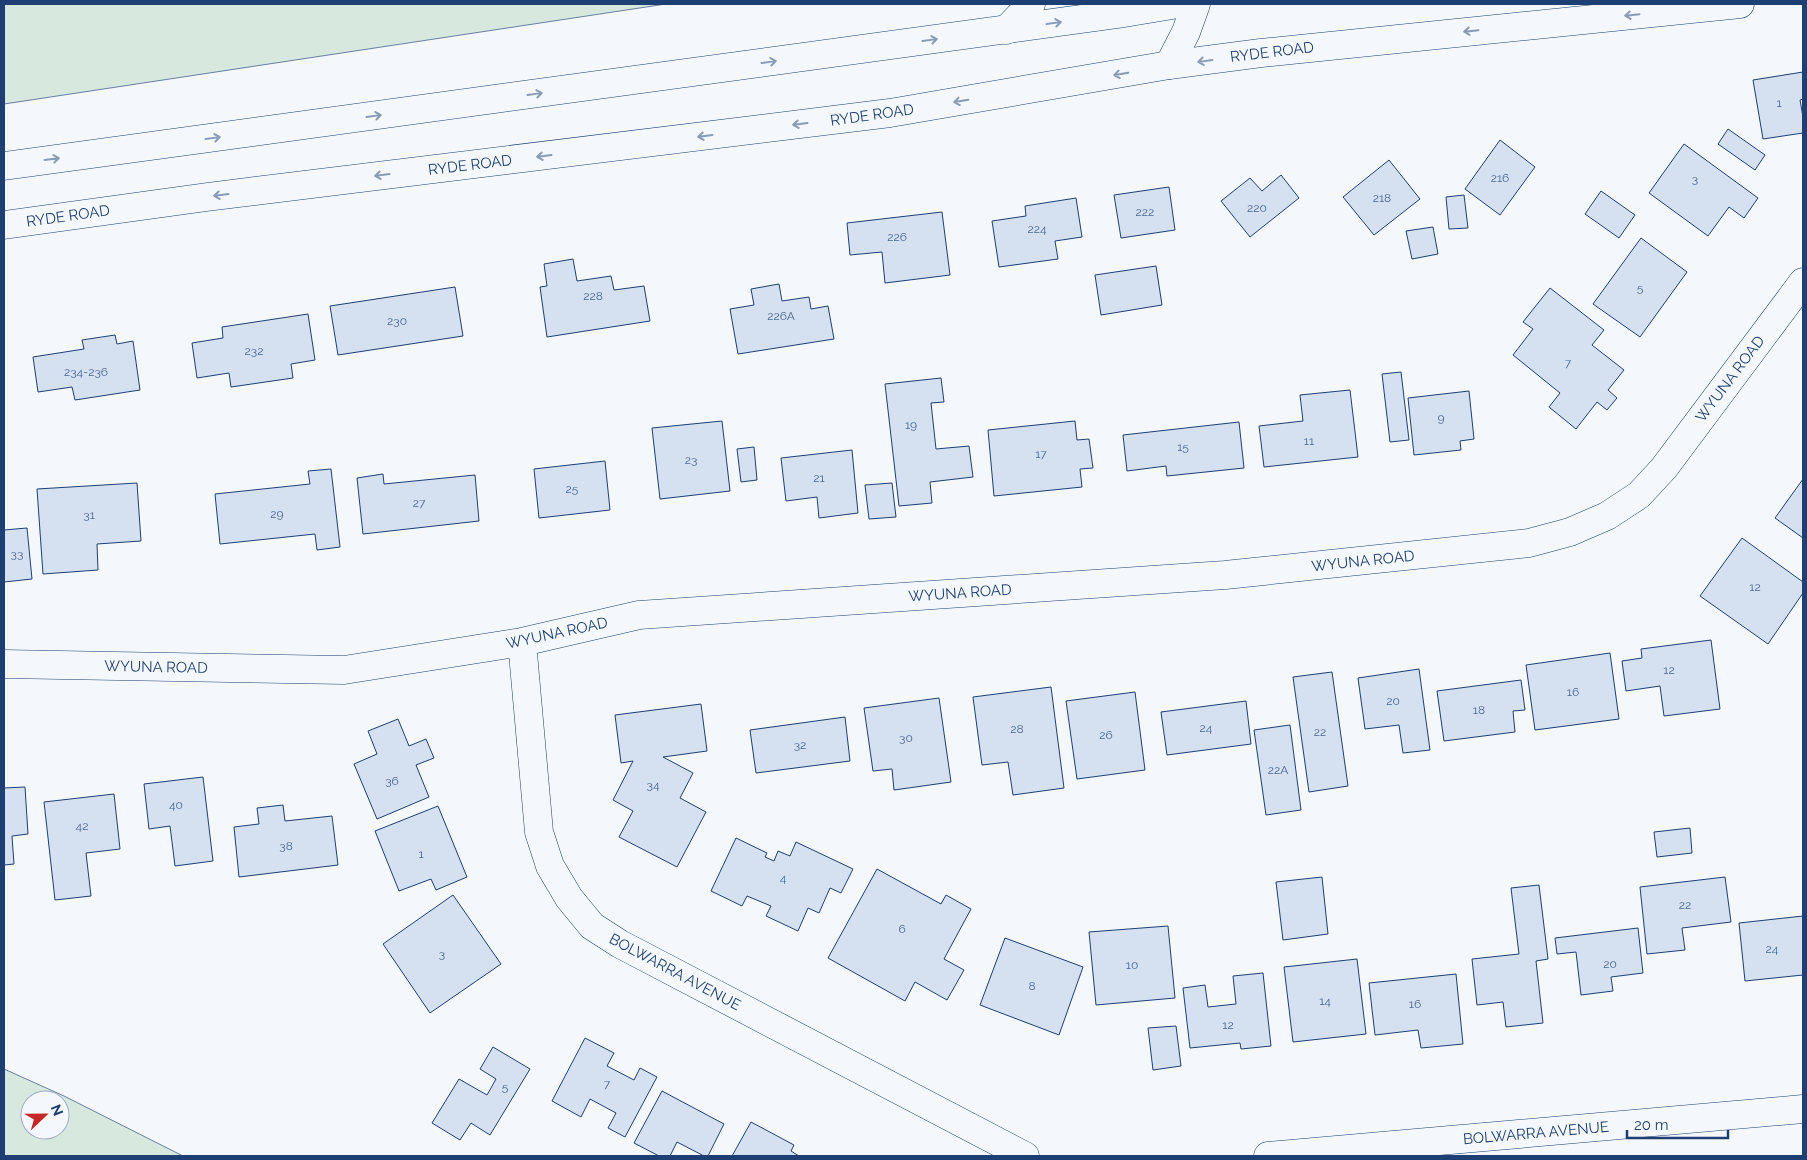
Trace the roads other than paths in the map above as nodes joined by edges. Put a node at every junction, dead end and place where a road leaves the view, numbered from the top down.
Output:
1 (1032, 4) edge
2 (1170, 4) edge
3 (1196, 4) edge
4 (1740, 4) edge
5 (1006, 30) junction
6 (1170, 66) junction
7 (4, 166) edge
8 (4, 225) edge
9 (1803, 282) edge
10 (522, 642) junction
11 (4, 664) edge
12 (1803, 1109) edge
13 (1025, 1156) edge
14 (1268, 1156) edge

1 - 5 main road
5 -> 2 main road
2 - 6 main road
3 - 6 main road
4 -> 6 main road, RYDE ROAD
7 -> 5 main road
6 -> 8 main road, RYDE ROAD
9 - 10 main road, WYUNA ROAD
10 - 11 main road, WYUNA ROAD
10 - 13 main road, BOLWARRA AVENUE
12 - 14 main road, BOLWARRA AVENUE

